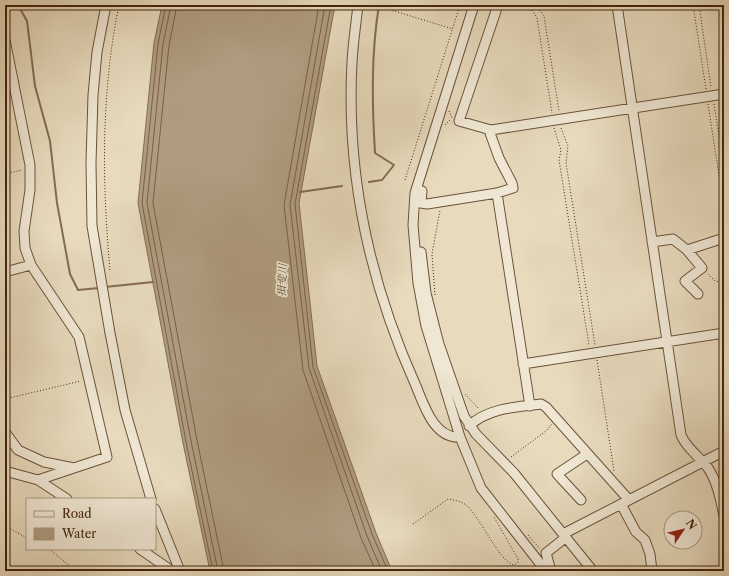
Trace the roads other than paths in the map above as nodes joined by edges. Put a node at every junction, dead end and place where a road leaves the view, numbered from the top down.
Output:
1 (106, 5) edge
2 (358, 5) edge
3 (474, 5) edge
4 (498, 5) edge
5 (617, 5) edge
6 (5, 40) edge
7 (724, 94) edge
8 (632, 109) junction
9 (491, 130) junction
10 (420, 176) junction
11 (497, 193) junction
12 (421, 202) junction
13 (724, 238) edge
14 (652, 242) junction
15 (687, 250) junction
16 (31, 265) junction
17 (5, 272) edge
18 (698, 294) dead end
19 (724, 333) edge
20 (667, 341) junction
21 (523, 364) junction
22 (530, 406) junction
23 (470, 426) junction
24 (5, 432) edge
25 (460, 437) junction
26 (724, 451) edge
27 (587, 454) junction
28 (703, 462) junction
29 (74, 468) junction
30 (5, 471) edge
31 (38, 480) junction
32 (65, 498) edge
33 (151, 498) edge
34 (581, 500) dead end
35 (625, 502) junction
36 (156, 511) edge
37 (724, 512) edge
38 (564, 536) junction
39 (141, 550) edge
40 (172, 571) edge
41 (180, 571) edge
42 (546, 571) edge
43 (551, 571) edge
44 (593, 571) edge
45 (652, 571) edge

1 - 33 street
2 - 25 street
3 - 10 street
4 - 9 street
5 - 8 street
6 - 16 street
7 - 8 street
8 - 9 street
8 - 14 street
9 - 11 street
10 - 12 street
10 - 25 street
11 - 12 street
11 - 21 street
12 - 23 street
13 - 15 street
14 - 15 street
14 - 20 street
15 - 18 street
16 - 17 street
16 - 29 street
19 - 20 street
20 - 21 street
20 - 28 street
21 - 22 street
22 - 23 street
22 - 27 street
23 - 38 street
24 - 29 street
25 - 42 street
26 - 28 street
27 - 34 street
27 - 35 street
28 - 35 street
28 - 37 street
29 - 31 street
30 - 31 street
31 - 32 street
35 - 38 street
35 - 45 street
36 - 41 street
38 - 43 street
38 - 44 street
39 - 40 street

